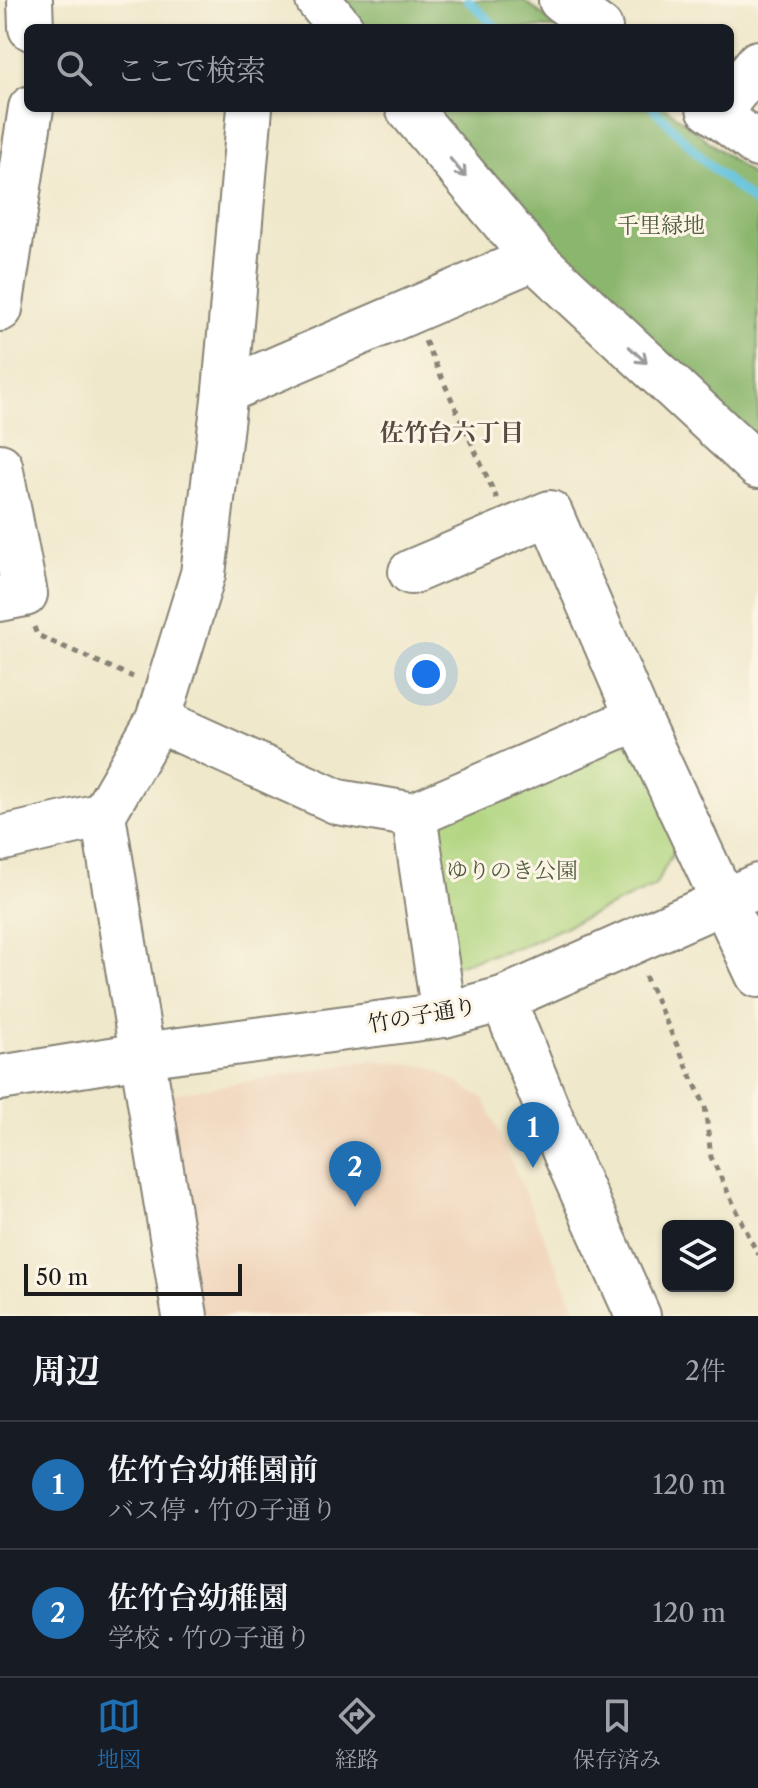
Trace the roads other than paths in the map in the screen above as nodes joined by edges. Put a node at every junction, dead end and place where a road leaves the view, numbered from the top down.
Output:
1 (30, 0) edge
2 (318, 0) edge
3 (31, 24) edge
4 (338, 24) edge
5 (758, 63) edge
6 (734, 91) edge
7 (30, 112) edge
8 (250, 112) edge
9 (411, 112) edge
10 (725, 112) edge
11 (758, 145) edge
12 (534, 258) junction
13 (0, 309) edge
14 (225, 391) junction
15 (0, 466) edge
16 (758, 466) edge
17 (411, 572) dead end
18 (13, 596) edge
19 (163, 705) junction
20 (638, 718) junction
21 (103, 815) junction
22 (414, 815) junction
23 (0, 839) edge
24 (741, 894) edge
25 (758, 975) edge
26 (503, 999) junction
27 (444, 1015) junction
28 (142, 1055) junction
29 (0, 1078) edge
30 (185, 1316) edge
31 (638, 1316) edge

1 - 3 street
2 - 4 street
5 - 6 street
7 - 13 street
8 - 14 street
9 -> 12 street
10 - 11 street
12 - 14 street
12 -> 16 street
14 - 19 street
15 - 18 street
17 - 20 street
19 - 21 street
19 - 22 street
20 - 22 street
20 - 24 street
21 - 23 street
21 - 28 street
22 - 27 street
24 - 25 street
24 - 26 street
26 - 27 street, 竹の子通り
26 - 31 street, 竹の子通り
27 - 28 street, 竹の子通り
28 - 29 street, 竹の子通り
28 - 30 street

